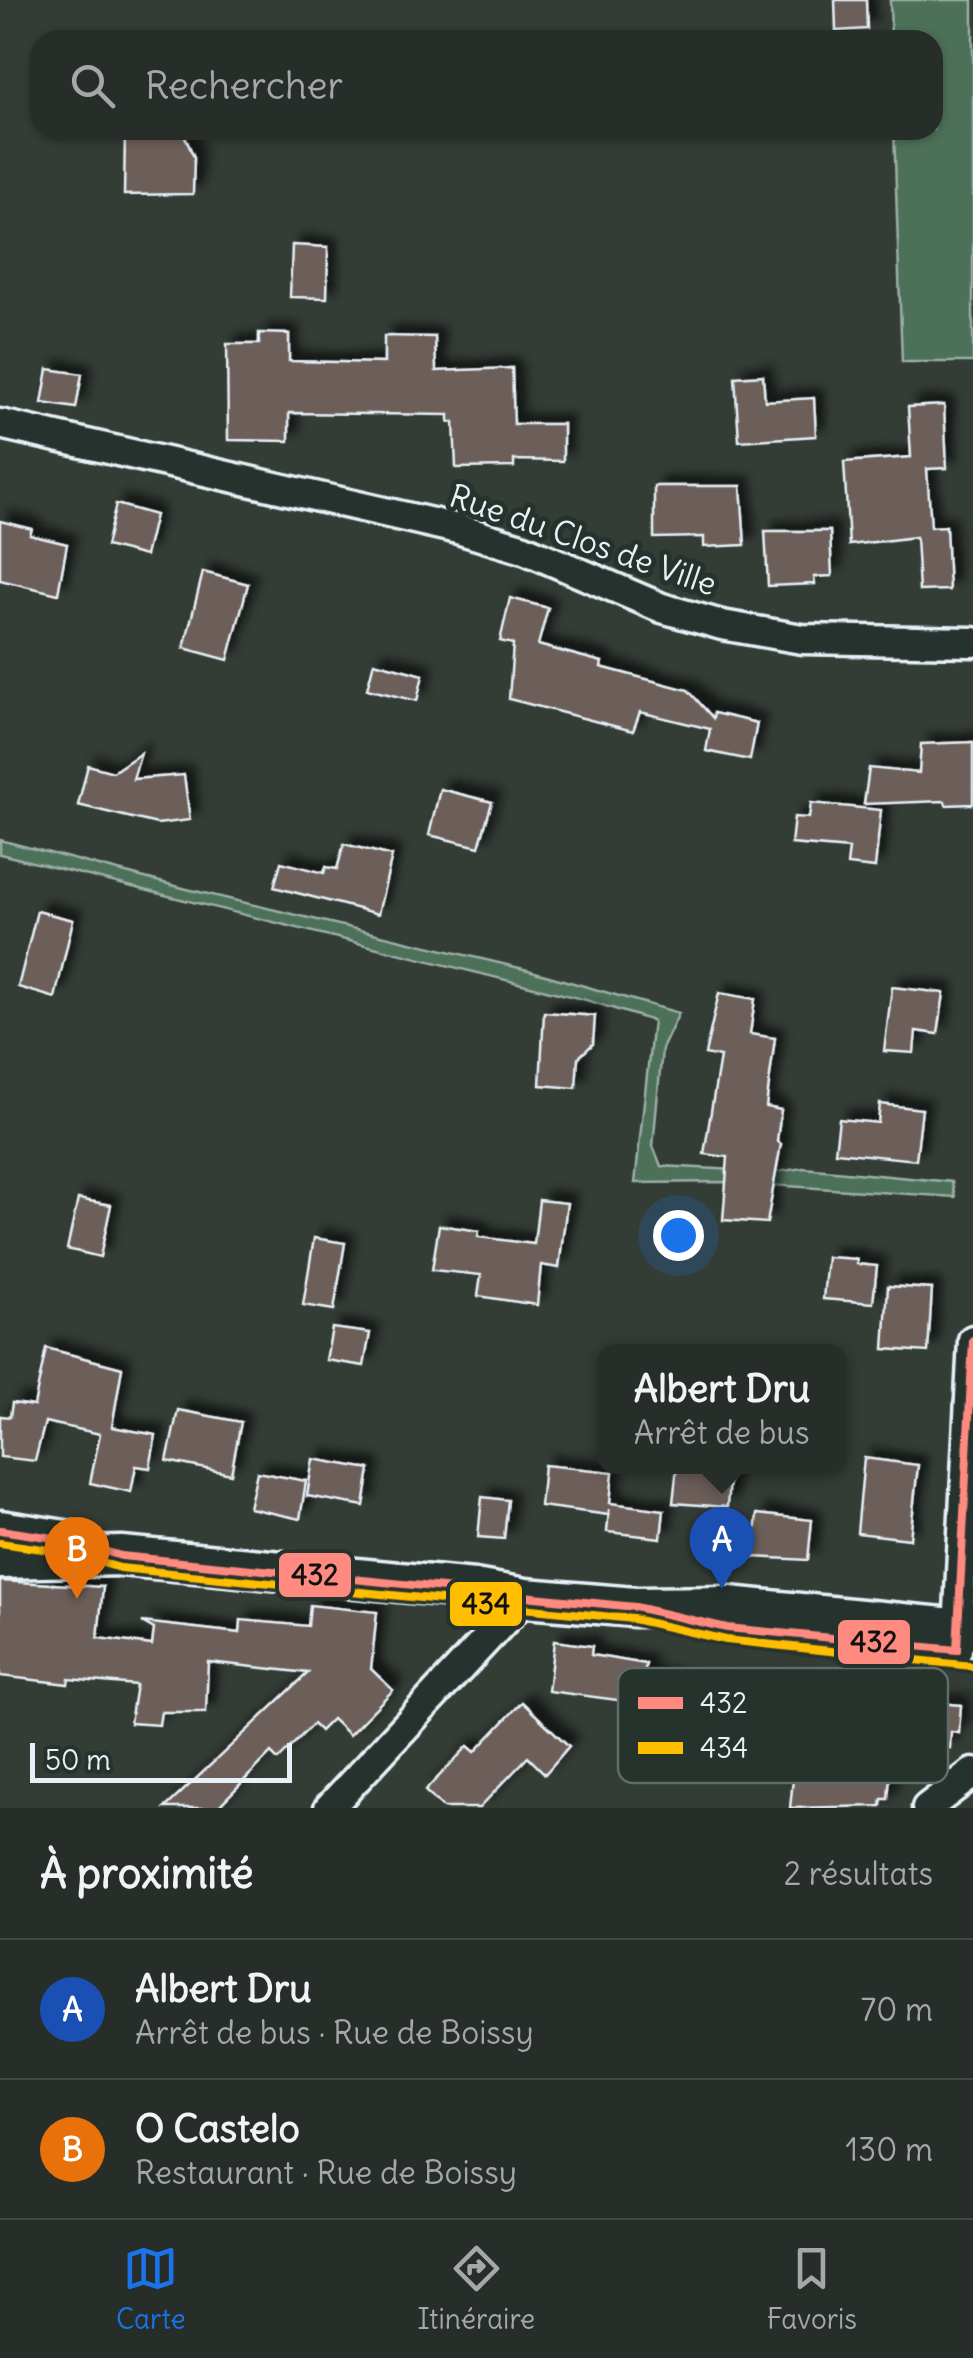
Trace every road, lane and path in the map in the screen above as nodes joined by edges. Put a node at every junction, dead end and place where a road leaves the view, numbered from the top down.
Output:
1 (0, 424) edge
2 (973, 642) edge
3 (973, 1340) edge
4 (0, 1530) edge
5 (121, 1556) junction
6 (0, 1558) edge
7 (525, 1598) junction
8 (965, 1640) edge
9 (973, 1773) edge
10 (329, 1808) edge
11 (927, 1808) edge

1 - 2 street, Rue du Clos de Ville
3 - 8 street
4 - 5 street
5 - 6 street
5 - 7 street
7 - 8 street
7 - 10 street
9 - 11 street

